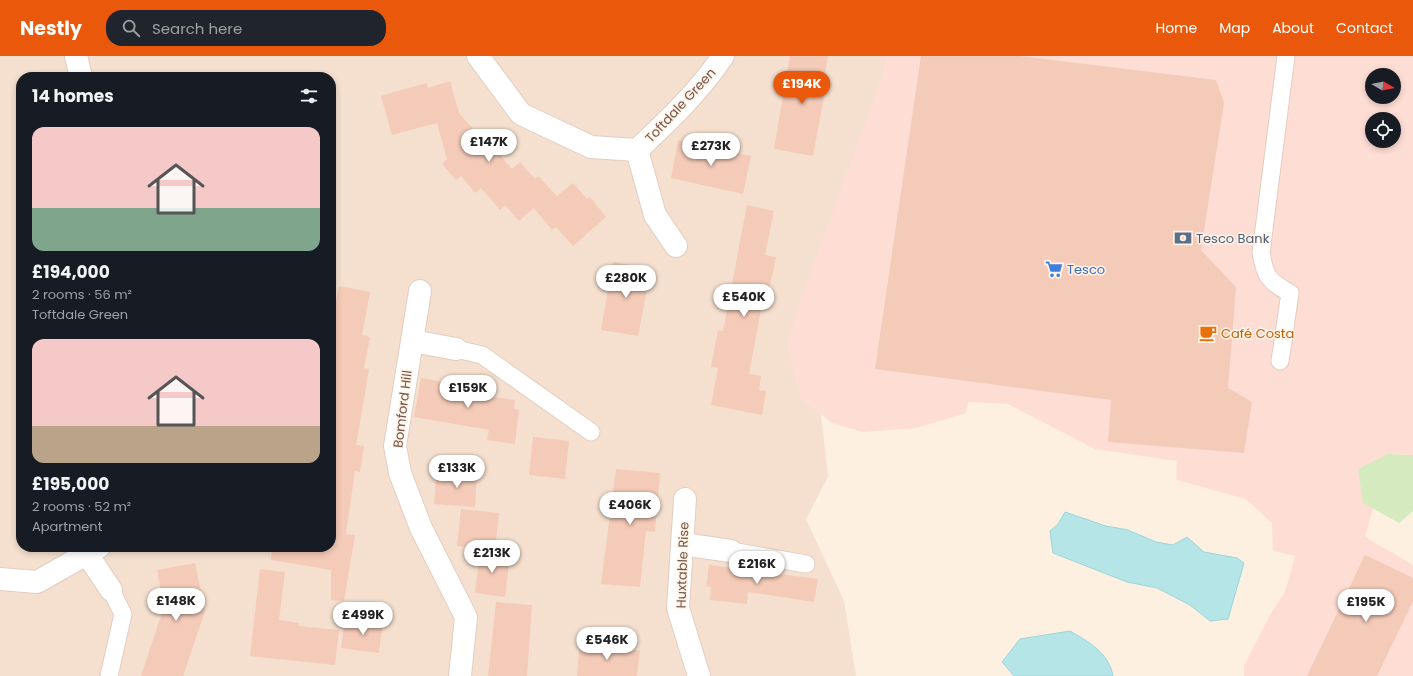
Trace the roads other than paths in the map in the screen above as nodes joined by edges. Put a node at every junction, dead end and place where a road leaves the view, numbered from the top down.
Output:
1 (76, 56) edge
2 (478, 56) edge
3 (723, 56) edge
4 (1286, 56) edge
5 (80, 72) edge
6 (637, 150) junction
7 (676, 246) dead end
8 (420, 291) dead end
9 (412, 341) junction
10 (456, 349) joint
11 (1280, 361) dead end
12 (591, 432) dead end
13 (685, 499) dead end
14 (682, 544) junction
15 (731, 551) joint
16 (91, 552) edge
17 (93, 552) edge
18 (806, 564) dead end
19 (0, 578) edge
20 (111, 590) joint
21 (109, 676) edge
22 (460, 676) edge
23 (699, 676) edge

1 - 5 street
2 - 6 street, Toftdale Green
3 - 6 street, Toftdale Green
4 - 11 lane
6 - 7 street
8 - 9 street, Bomford Hill
9 - 10 street
9 - 22 street, Bomford Hill
10 - 12 lane
13 - 14 street, Huxtable Rise
14 - 15 street
14 - 23 street, Huxtable Rise
15 - 18 lane
16 - 19 street
17 - 20 street
20 - 21 lane

